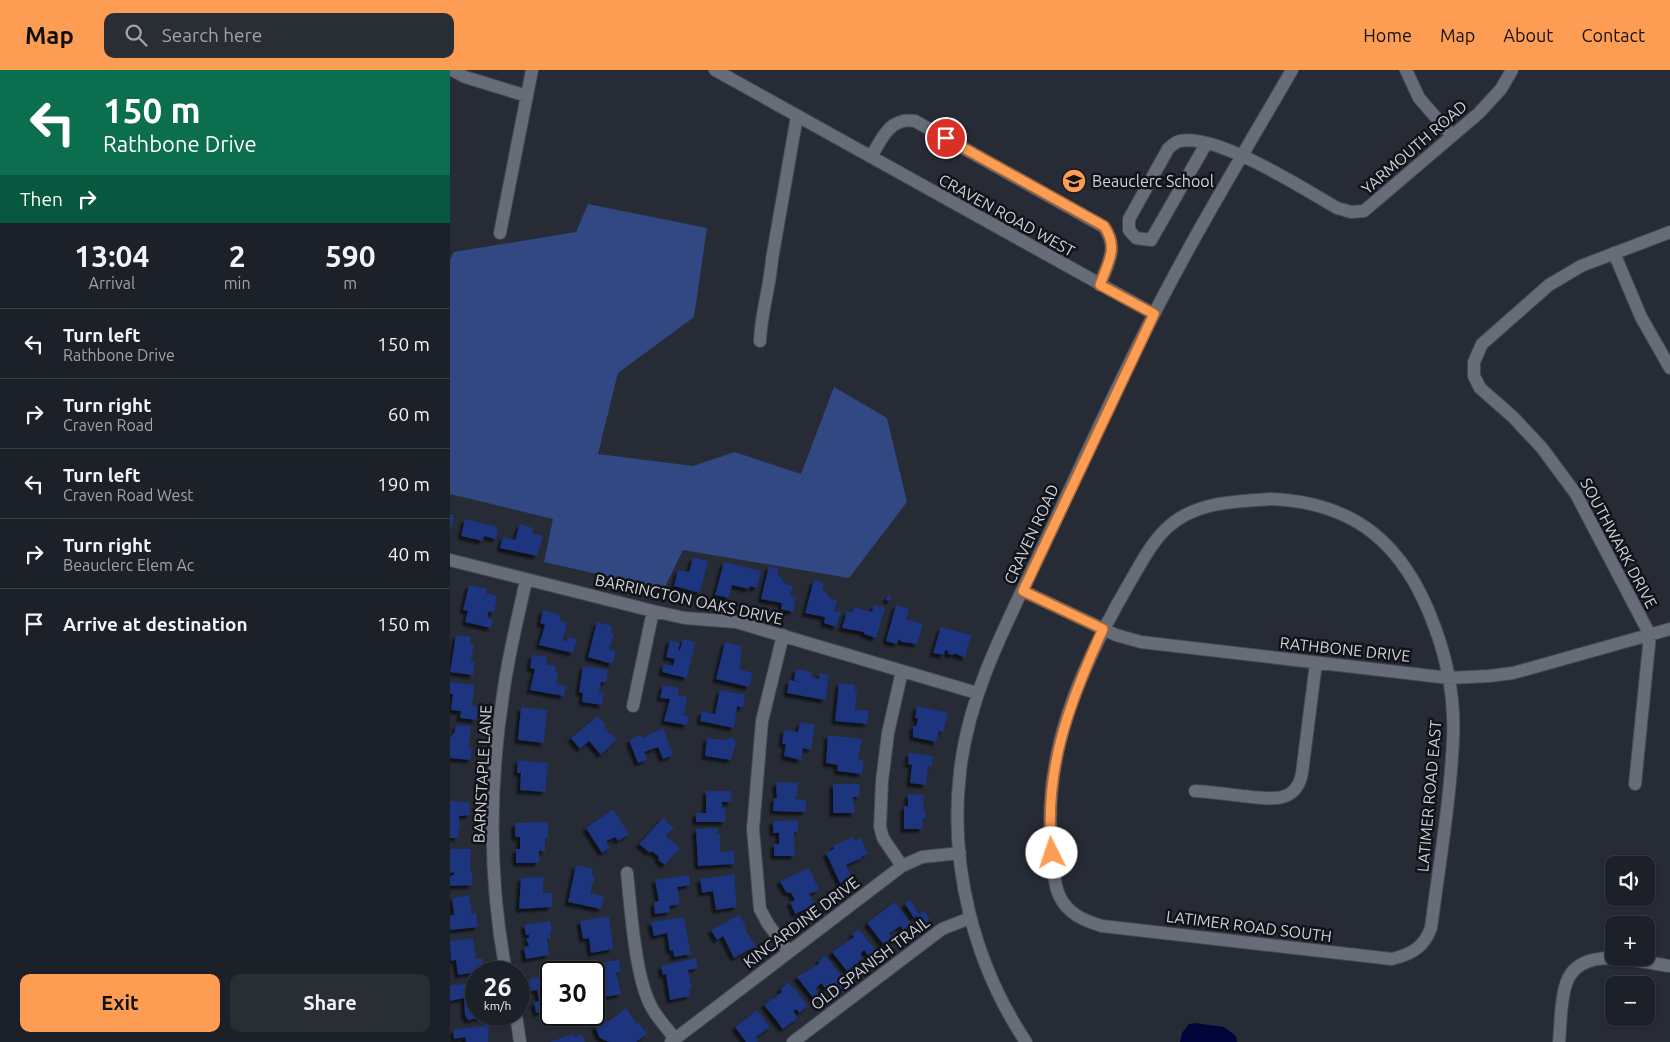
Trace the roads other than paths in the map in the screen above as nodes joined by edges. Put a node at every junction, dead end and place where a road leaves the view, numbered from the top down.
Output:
1 (452, 70) edge
2 (532, 70) edge
3 (715, 70) edge
4 (1292, 70) edge
5 (1406, 70) edge
6 (1512, 70) edge
7 (527, 96) junction
8 (797, 116) junction
9 (1452, 136) junction
10 (1206, 144) junction
11 (1243, 155) junction
12 (871, 157) junction
13 (1670, 232) edge
14 (500, 233) dead end
15 (1614, 253) junction
16 (1100, 285) junction
17 (1154, 314) junction
18 (760, 340) dead end
19 (1670, 368) edge
20 (450, 560) edge
21 (526, 580) junction
22 (1023, 591) junction
23 (653, 611) junction
24 (1103, 629) junction
25 (1670, 629) edge
26 (783, 635) junction
27 (1650, 635) junction
28 (1316, 663) junction
29 (902, 671) junction
30 (1449, 678) junction
31 (978, 693) junction
32 (633, 706) dead end
33 (1635, 784) dead end
34 (1195, 791) dead end
35 (960, 853) junction
36 (902, 866) junction
37 (627, 873) dead end
38 (1076, 916) joint
39 (970, 918) junction
40 (1418, 949) joint
41 (789, 952) junction
42 (505, 961) edge
43 (1670, 966) edge
44 (518, 1026) edge
45 (673, 1041) edge
46 (520, 1042) edge
47 (793, 1042) edge
48 (1026, 1042) edge
49 (1559, 1042) edge

1 - 7 street
2 - 7 street
3 - 8 street, CRAVEN ROAD WEST
4 - 11 street, CRAVEN ROAD
5 - 9 street
6 - 9 street, YARMOUTH ROAD
7 - 14 street
8 - 12 street, CRAVEN ROAD WEST
8 - 18 street
9 - 11 street, YARMOUTH ROAD
10 - 10 street, YARMOUTH ROAD
10 - 11 street, YARMOUTH ROAD
11 - 17 street, CRAVEN ROAD
12 - 16 street, CRAVEN ROAD WEST
12 - 16 street
13 - 15 street
15 - 19 street
15 - 27 street, SOUTHWARK DRIVE
16 - 17 street, CRAVEN ROAD WEST
17 - 22 street, CRAVEN ROAD
20 - 21 street, BARRINGTON OAKS DRIVE
21 - 23 street, BARRINGTON OAKS DRIVE
21 - 42 street, BARNSTAPLE LANE
22 - 24 street, RATHBONE DRIVE
22 - 31 street, CRAVEN ROAD
23 - 26 street, BARRINGTON OAKS DRIVE
23 - 32 street
24 - 28 street, RATHBONE DRIVE
24 - 30 street, LATIMER ROAD EAST
24 - 38 street, LATIMER ROAD EAST
25 - 27 street, RATHBONE DRIVE
26 - 29 street, BARRINGTON OAKS DRIVE
26 - 41 street
27 - 30 street, RATHBONE DRIVE
27 - 33 street, SOUTHWARK DRIVE
28 - 30 street, RATHBONE DRIVE
28 - 34 street
29 - 31 street, BARRINGTON OAKS DRIVE
29 - 36 street
30 - 40 street, LATIMER ROAD EAST
31 - 35 street, CRAVEN ROAD
35 - 36 street, KINCARDINE DRIVE
35 - 39 street, CRAVEN ROAD
36 - 41 street, KINCARDINE DRIVE
37 - 45 street
38 - 40 street, LATIMER ROAD SOUTH
39 - 47 street, OLD SPANISH TRAIL
39 - 48 street, CRAVEN ROAD
41 - 45 street, KINCARDINE DRIVE
43 - 49 street
44 - 46 street

